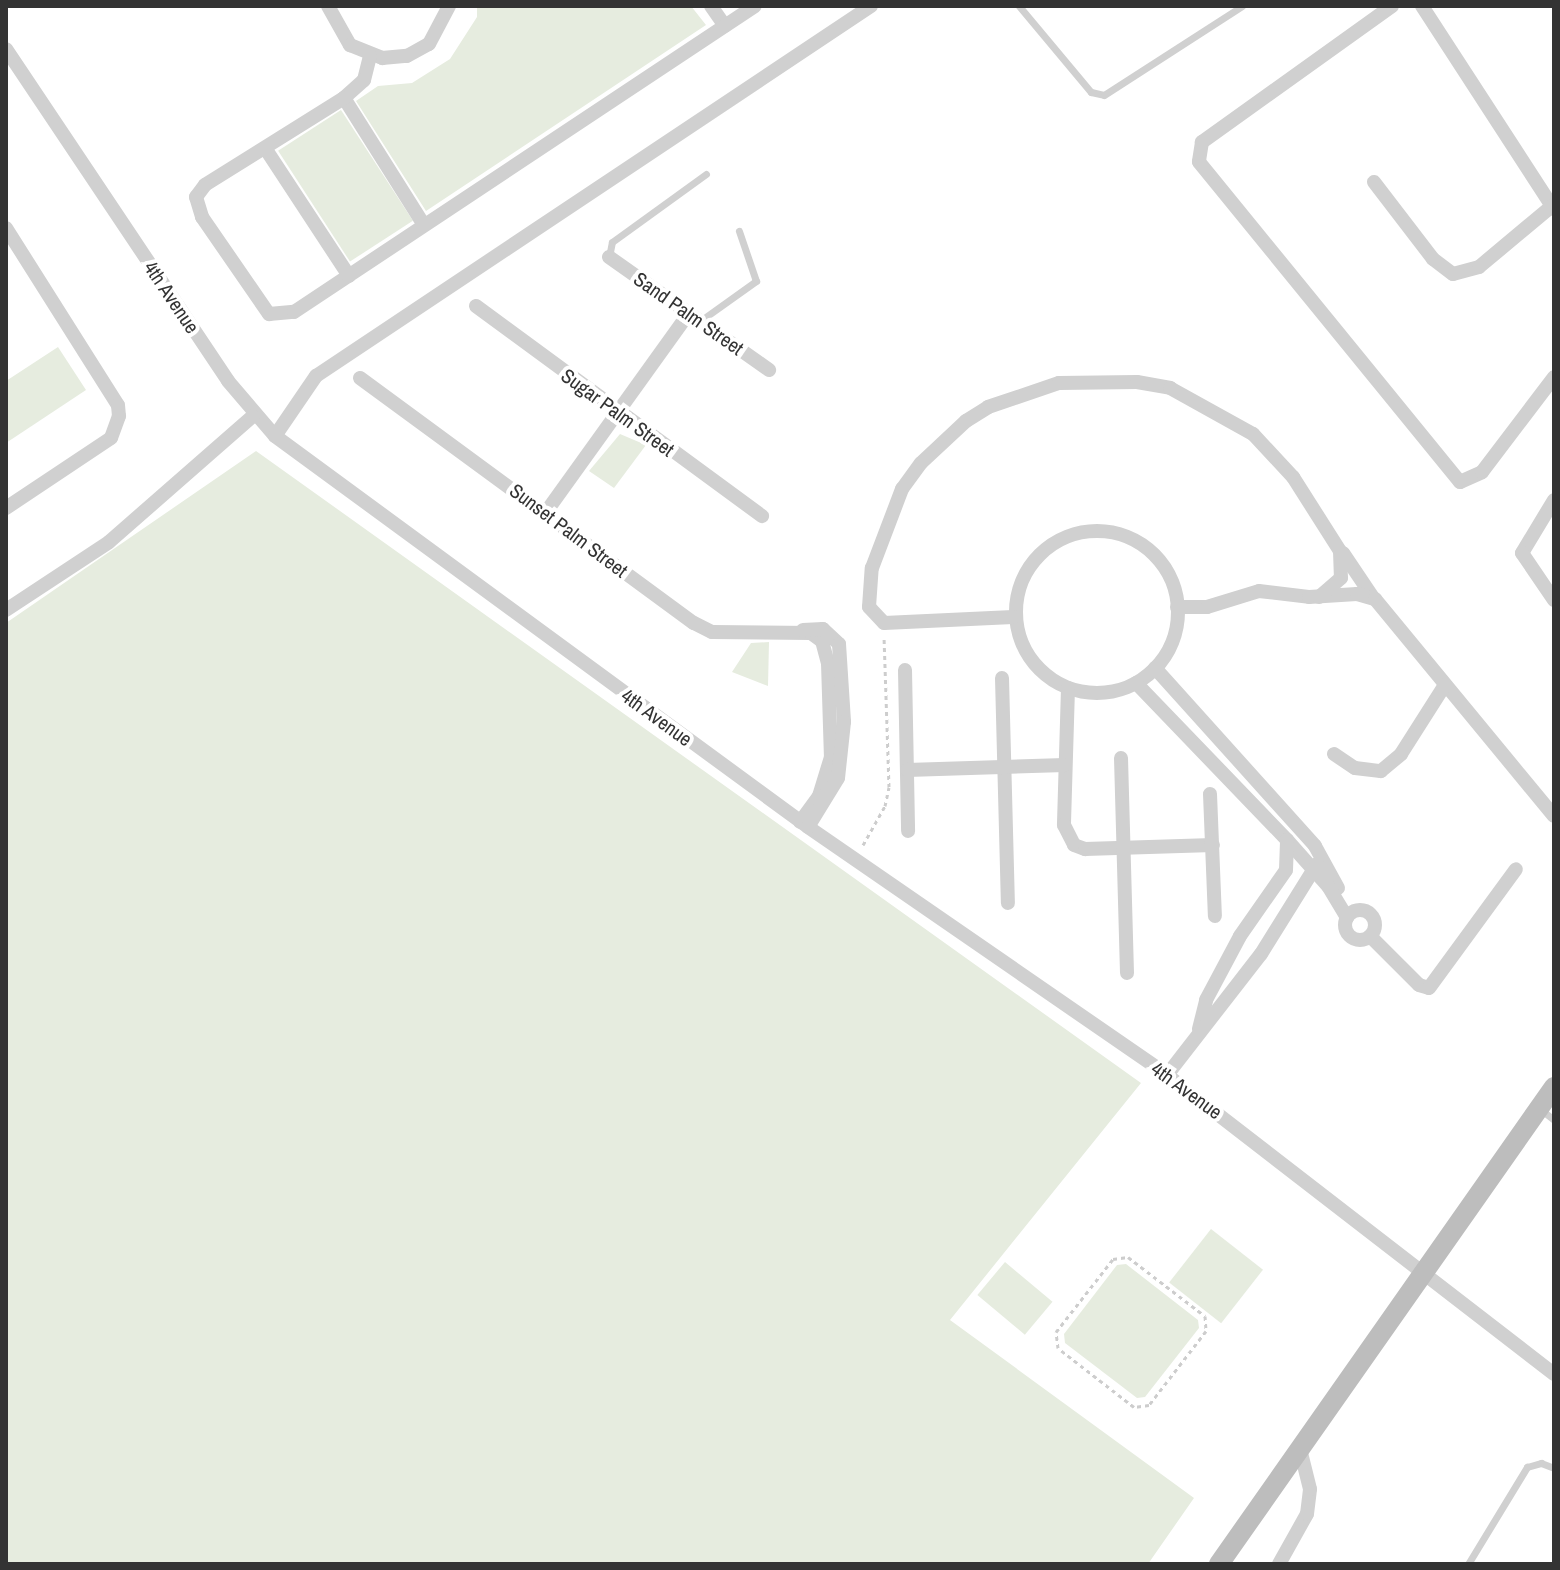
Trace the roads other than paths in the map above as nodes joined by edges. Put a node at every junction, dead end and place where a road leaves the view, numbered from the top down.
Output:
1 (328, 6) edge
2 (449, 6) edge
3 (711, 6) edge
4 (755, 6) edge
5 (871, 6) edge
6 (1019, 6) edge
7 (1242, 6) edge
8 (1392, 6) edge
9 (1422, 6) edge
10 (725, 26) junction
11 (6, 49) edge
12 (370, 56) junction
13 (344, 98) junction
14 (265, 148) junction
15 (706, 174) dead end
16 (1374, 182) dead end
17 (1553, 207) edge
18 (424, 225) junction
19 (6, 228) edge
20 (739, 231) dead end
21 (609, 257) joint
22 (349, 276) junction
23 (476, 306) dead end
24 (694, 317) junction
25 (769, 370) dead end
26 (1554, 377) edge
27 (360, 378) dead end
28 (616, 412) junction
29 (253, 416) junction
30 (275, 436) junction
31 (1554, 500) edge
32 (6, 508) edge
33 (546, 512) junction
34 (762, 516) dead end
35 (1336, 543) junction
36 (1319, 597) junction
37 (1375, 599) junction
38 (1554, 600) edge
39 (1177, 607) junction
40 (6, 610) edge
41 (1013, 617) junction
42 (1155, 668) junction
43 (905, 670) dead end
44 (1002, 678) dead end
45 (1136, 683) junction
46 (1445, 685) junction
47 (1068, 688) junction
48 (1334, 754) dead end
49 (1121, 758) dead end
50 (1065, 765) junction
51 (1004, 766) junction
52 (907, 770) junction
53 (1210, 794) dead end
54 (1554, 816) edge
55 (804, 824) junction
56 (908, 831) dead end
57 (1287, 840) junction
58 (1213, 845) junction
59 (1315, 846) junction
60 (1124, 848) junction
61 (1516, 869) dead end
62 (1315, 871) junction
63 (1008, 903) dead end
64 (1350, 915) junction
65 (1215, 916) dead end
66 (1370, 936) junction
67 (1127, 973) dead end
68 (1196, 1037) junction
69 (1167, 1075) junction
70 (1554, 1087) edge
71 (1546, 1114) edge
72 (1426, 1269) junction
73 (1554, 1374) edge
74 (1300, 1449) junction
75 (1554, 1468) edge
76 (1219, 1564) edge
77 (1279, 1564) edge
78 (1468, 1564) edge

1 - 12 street
2 - 12 street
3 - 10 street
4 - 10 street
5 - 30 street
6 - 7 lane
8 - 26 street
9 - 17 street
10 - 18 street
11 - 29 street, 4th Avenue
12 - 13 street
13 - 14 street
13 - 18 street
14 - 22 street
14 - 22 street
15 - 21 lane
16 - 17 street
18 - 22 street
19 - 32 street
20 - 24 lane
21 - 24 street, Sand Palm Street
23 - 28 street, Sugar Palm Street
24 - 25 street, Sand Palm Street
24 - 28 street
27 - 33 street, Sunset Palm Street
28 - 33 street
28 - 34 street, Sugar Palm Street
29 - 30 street, 4th Avenue
29 - 40 street
30 - 55 street, 4th Avenue
31 - 38 street
33 - 55 street, Sunset Palm Street
35 - 36 street
35 - 37 street
35 - 41 street
36 - 37 street
36 - 39 street
37 - 46 street
39 - 41 street
39 - 42 street
41 - 47 street
42 - 45 street
42 - 59 street
43 - 52 street
44 - 51 street
45 - 47 street
45 - 57 street
46 - 48 street
46 - 54 street
47 - 50 street
49 - 60 street
50 - 51 street
50 - 60 street
51 - 52 street
51 - 63 street
52 - 56 street
53 - 58 street
55 - 69 street, 4th Avenue
57 - 62 street
57 - 68 street
58 - 60 street
58 - 65 street
59 - 62 street
59 - 64 street
60 - 67 street
61 - 66 street
62 - 64 street
62 - 68 street
64 - 66 street
64 - 66 street
68 - 69 street
69 - 72 street, 4th Avenue
70 - 71 main road
71 - 72 main road
72 - 73 street, 4th Avenue
72 - 74 main road
74 - 76 main road
74 - 77 street
75 - 78 lane

